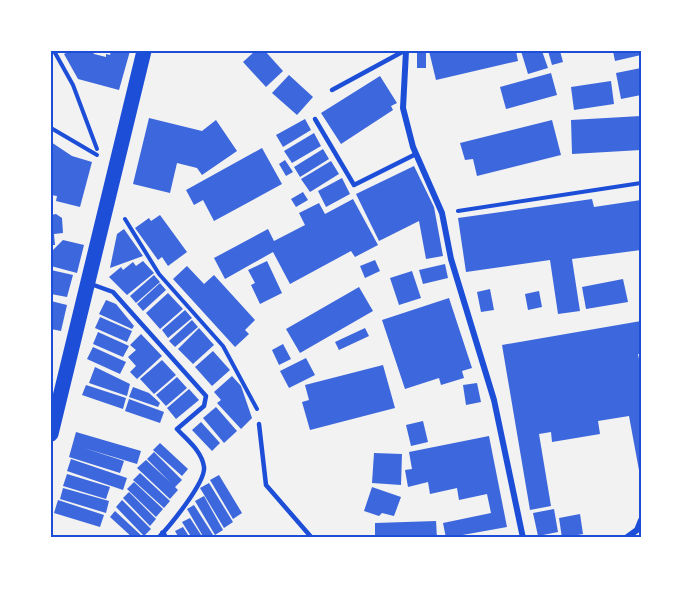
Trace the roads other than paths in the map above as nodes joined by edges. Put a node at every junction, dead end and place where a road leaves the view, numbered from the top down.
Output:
1 (144, 51) edge
2 (405, 51) edge
3 (332, 90) dead end
4 (315, 119) dead end
5 (416, 154) junction
6 (87, 283) junction
7 (259, 424) road end
8 (51, 434) edge
9 (641, 520) edge
10 (162, 536) edge
11 (312, 538) edge
12 (523, 538) edge
13 (626, 538) edge

1 - 6 main road
2 - 3 lane
2 - 5 street
4 - 5 lane
5 - 12 street
6 - 8 main road
6 - 10 lane
7 - 11 lane
9 - 13 street

